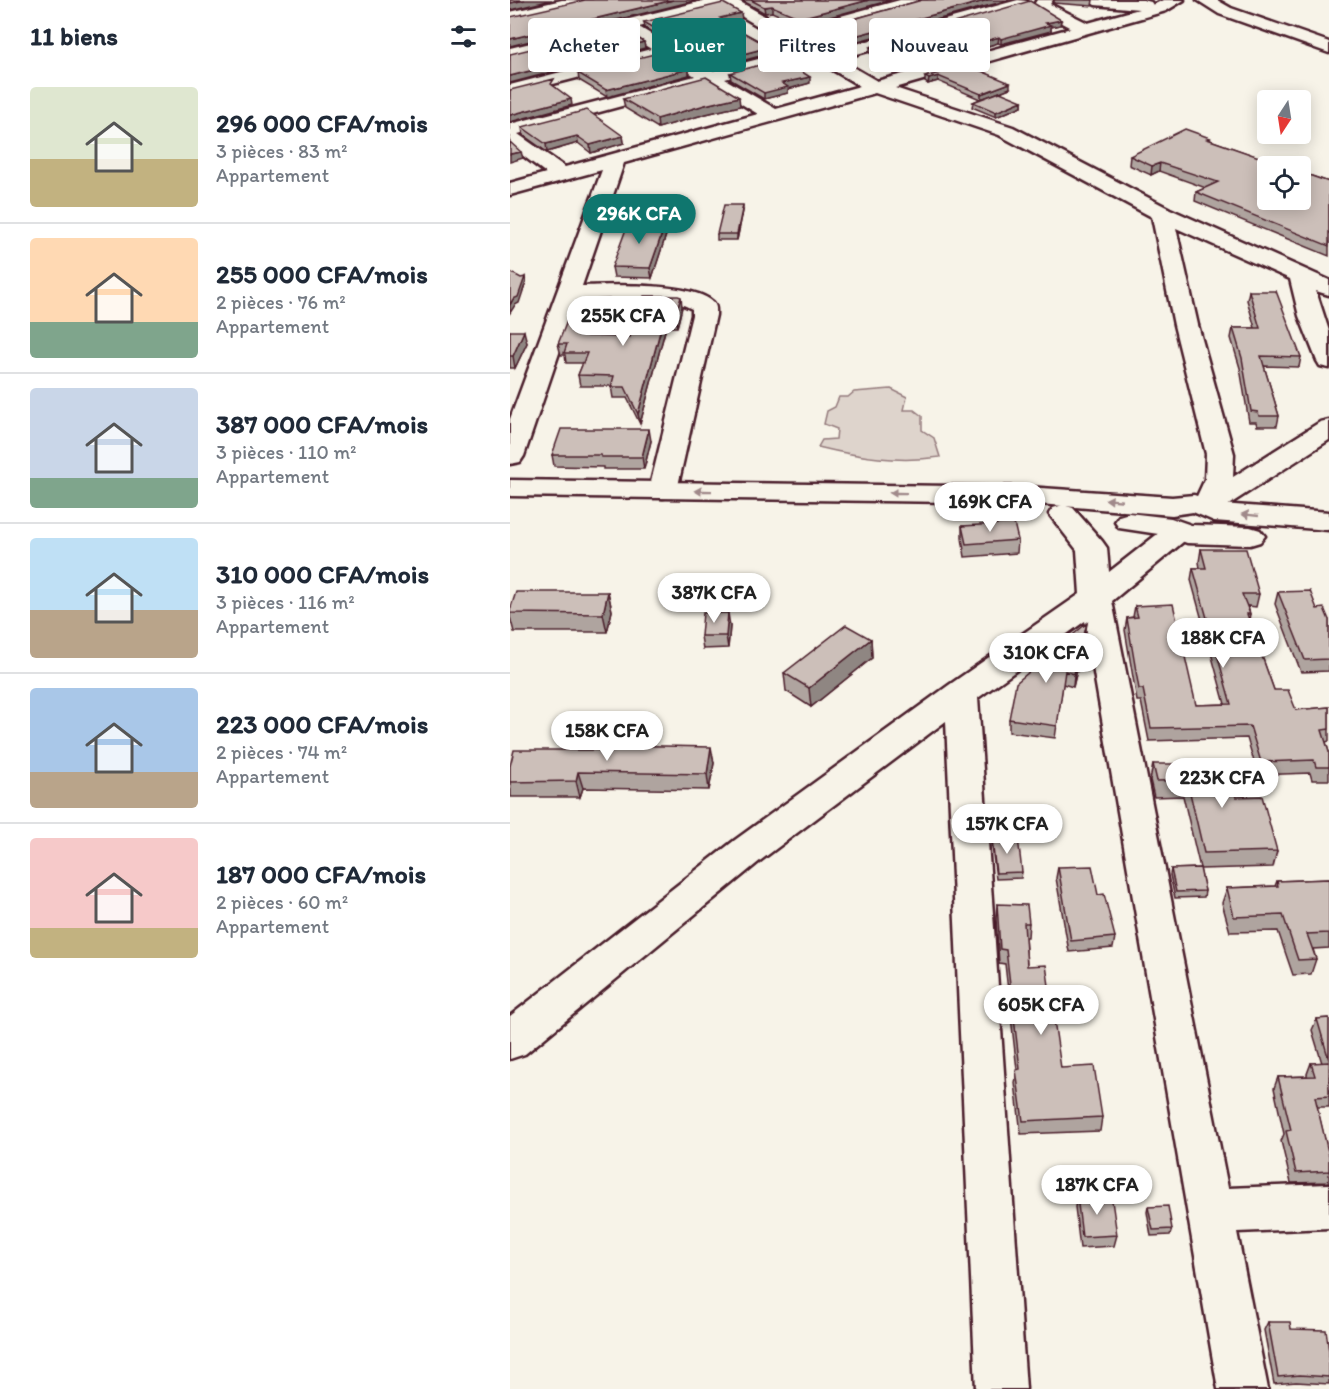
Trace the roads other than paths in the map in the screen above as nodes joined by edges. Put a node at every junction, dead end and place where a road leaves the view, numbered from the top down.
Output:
1 (584, 0) edge
2 (726, 0) edge
3 (918, 0) edge
4 (978, 0) edge
5 (1095, 0) edge
6 (1205, 0) edge
7 (1043, 2) edge
8 (1170, 3) edge
9 (1021, 4) junction
10 (896, 6) junction
11 (1225, 11) junction
12 (510, 17) edge
13 (852, 18) edge
14 (921, 18) edge
15 (968, 18) edge
16 (758, 20) edge
17 (640, 22) edge
18 (1084, 28) junction
19 (1329, 48) edge
20 (528, 49) edge
21 (510, 53) edge
22 (652, 54) edge
23 (758, 67) edge
24 (702, 72) edge
25 (849, 72) edge
26 (710, 77) junction
27 (874, 87) junction
28 (510, 90) edge
29 (772, 115) junction
30 (510, 130) edge
31 (510, 137) edge
32 (615, 159) junction
33 (561, 174) junction
34 (510, 183) edge
35 (531, 183) junction
36 (510, 189) edge
37 (1162, 214) junction
38 (1300, 275) junction
39 (1329, 288) edge
40 (568, 293) junction
41 (1329, 361) edge
42 (1329, 428) edge
43 (510, 456) edge
44 (510, 488) edge
45 (663, 490) junction
46 (510, 508) edge
47 (1063, 514) junction
48 (1191, 519) junction
49 (1329, 521) edge
50 (1329, 540) edge
51 (1096, 598) junction
52 (961, 693) junction
53 (510, 1041) edge
54 (1329, 1206) edge
55 (1211, 1211) junction
56 (1001, 1389) edge
57 (1243, 1389) edge

1 - 12 street
2 - 16 street
2 - 17 street
3 - 10 street
4 - 9 street
5 - 8 street
6 - 11 street
7 - 9 street
7 - 18 street
8 - 11 street
8 - 18 street
9 - 15 street
10 - 13 street
10 - 14 street
11 - 19 street
18 - 27 street
20 - 21 street
22 - 28 street
23 - 26 street
24 - 26 street
25 - 27 street
26 - 29 street
26 - 30 street
27 - 29 street
27 - 37 street
29 - 32 street
31 - 33 street
32 - 33 street
32 - 40 street
33 - 35 street
34 - 35 street
35 - 36 street
37 - 38 street
37 - 48 street
38 - 39 street
38 - 41 street
40 - 43 street
40 - 45 street
42 - 48 street
44 - 45 street
48 -> 45 street
46 - 47 street
47 - 48 street
47 - 51 street
49 -> 48 street
48 - 50 street
48 - 51 street
51 - 52 street
51 - 55 street
52 - 53 street
52 - 56 street
54 - 55 street
55 - 57 street

